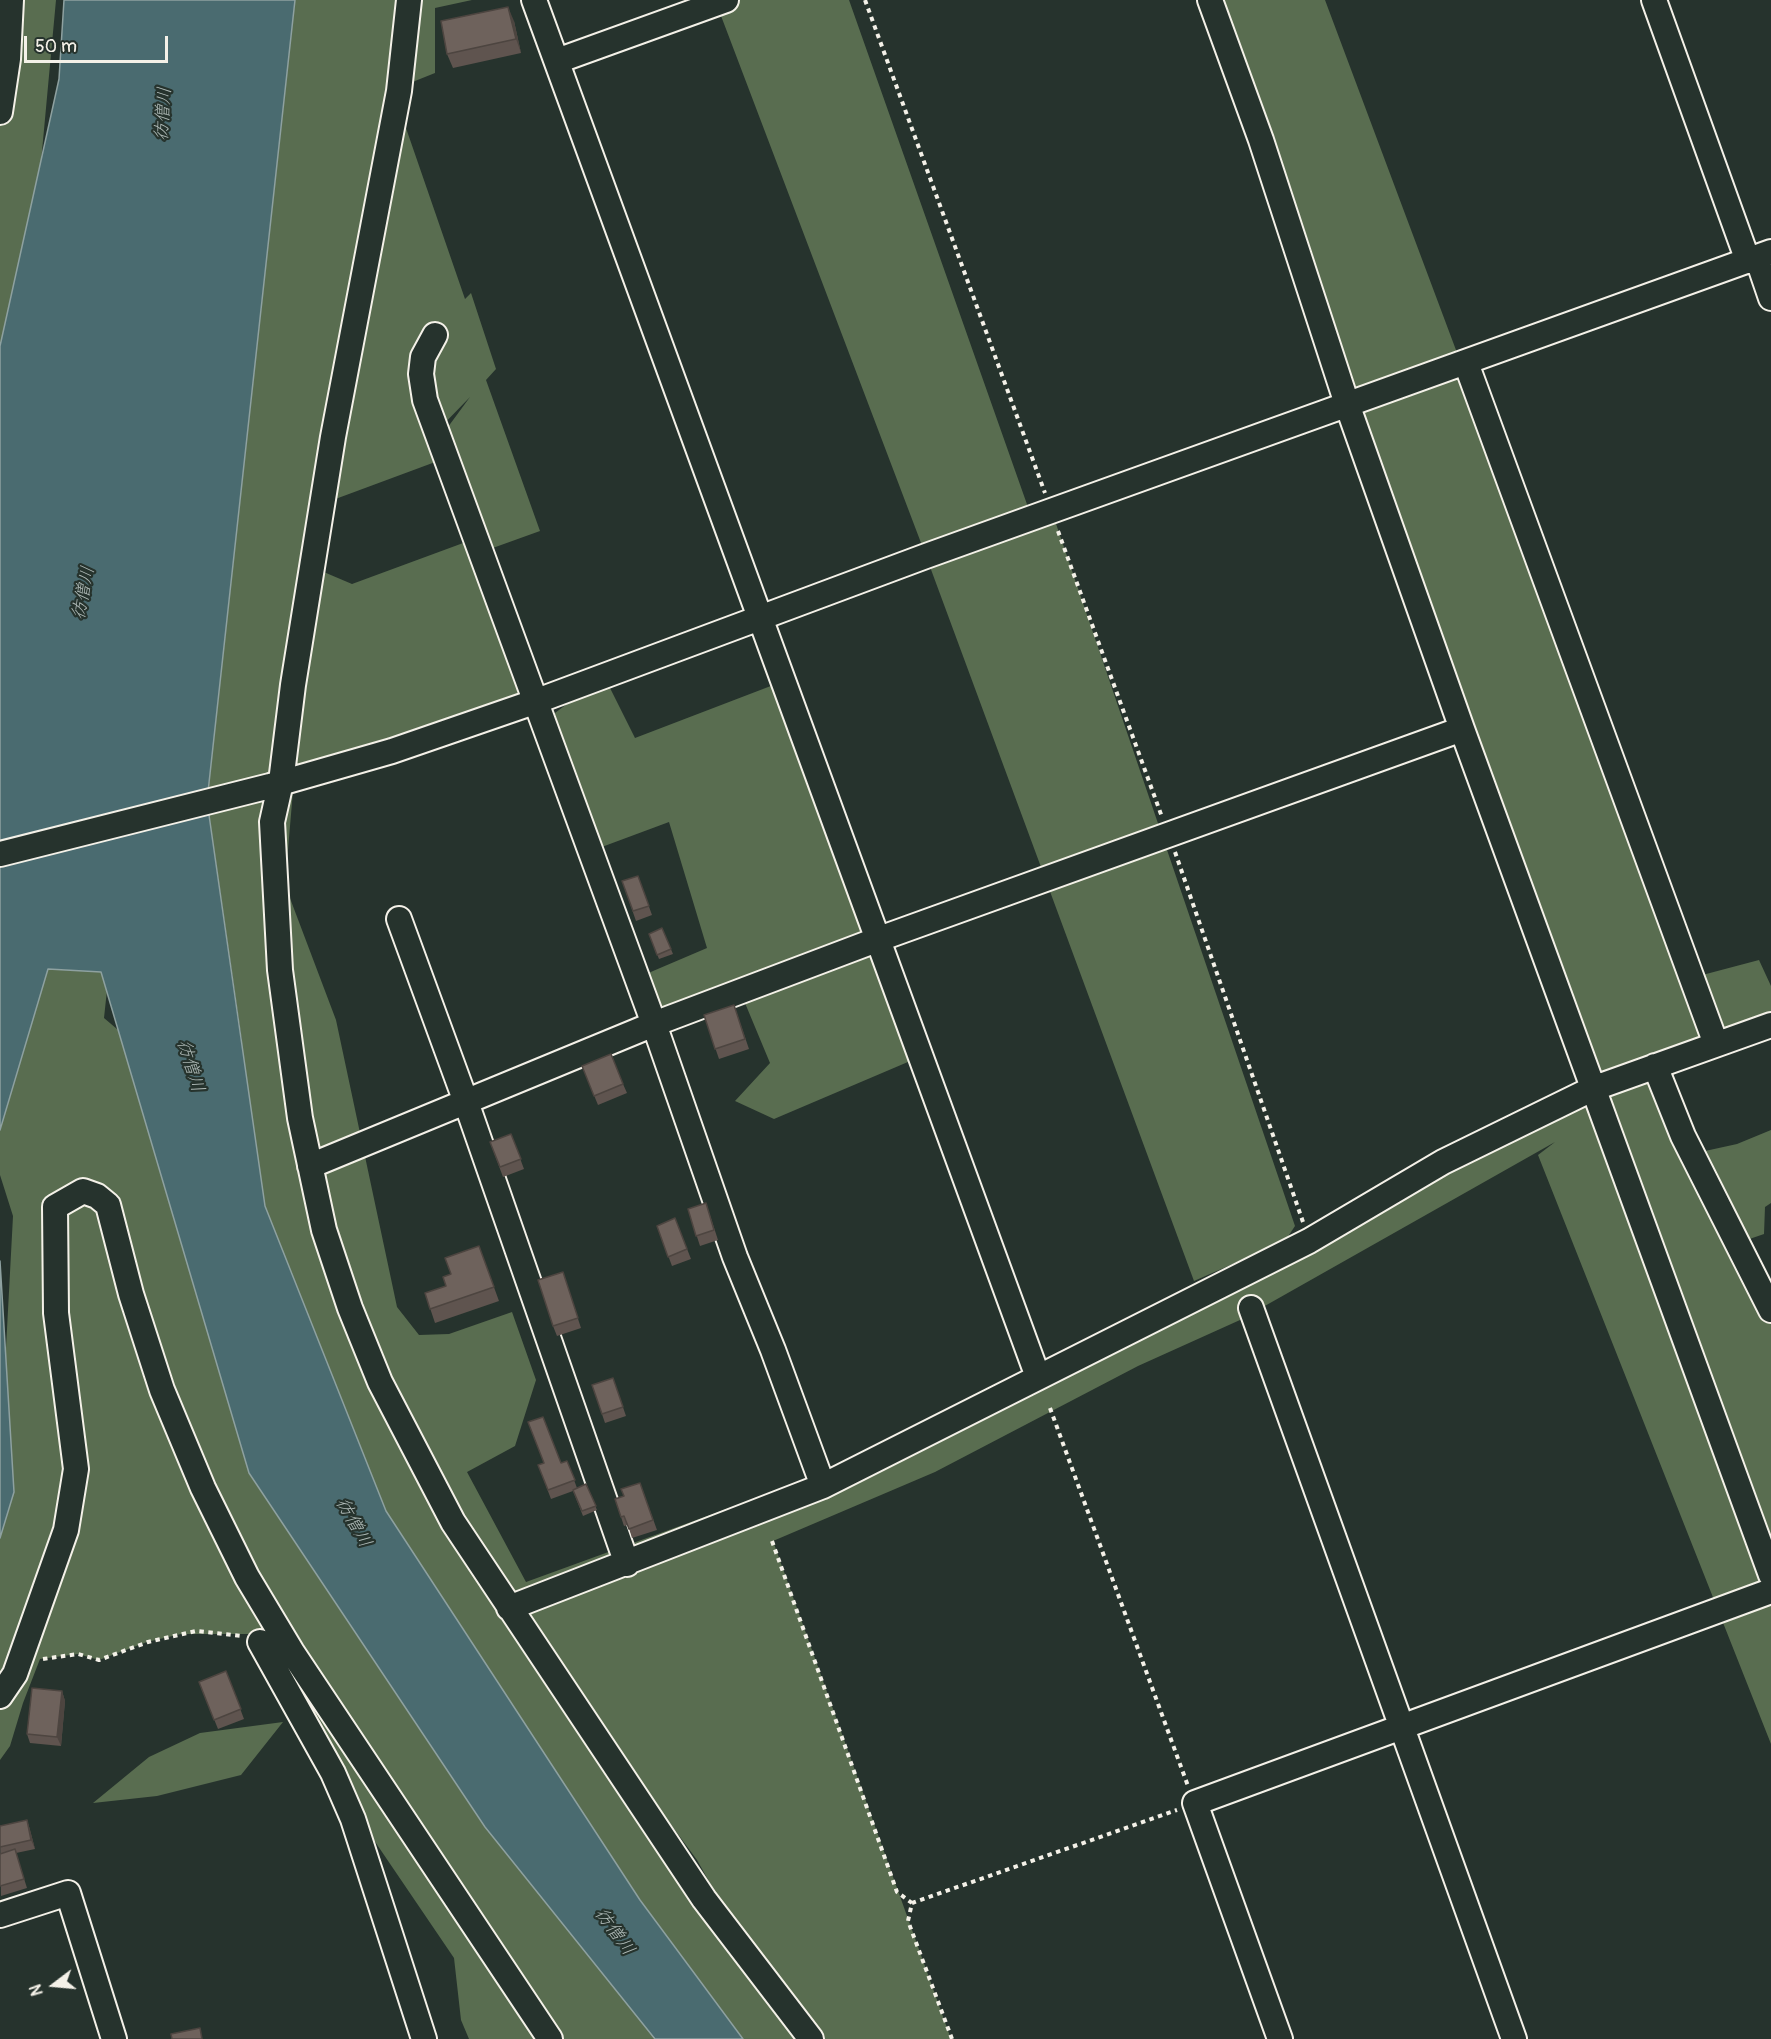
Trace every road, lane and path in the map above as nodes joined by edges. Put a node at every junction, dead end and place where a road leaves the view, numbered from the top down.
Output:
1 (11, 0) edge
2 (409, 0) edge
3 (534, 0) edge
4 (726, 0) edge
5 (865, 0) edge
6 (1210, 0) edge
7 (1654, 0) edge
8 (557, 61) junction
9 (0, 112) edge
10 (1759, 257) edge
11 (1771, 298) edge
12 (435, 335) dead end
13 (1466, 363) junction
14 (1347, 404) junction
15 (1052, 512) junction
16 (762, 617) junction
17 (537, 701) junction
18 (1462, 729) junction
19 (275, 784) junction
20 (1169, 835) junction
21 (0, 854) edge
22 (399, 919) dead end
23 (879, 939) junction
24 (654, 1024) junction
25 (1771, 1025) edge
26 (1716, 1044) junction
27 (1655, 1066) junction
28 (1592, 1089) junction
29 (466, 1102) junction
30 (310, 1166) junction
31 (1309, 1241) junction
32 (1251, 1308) dead end
33 (1771, 1310) edge
34 (1038, 1377) junction
35 (1050, 1408) dead end
36 (822, 1486) junction
37 (772, 1541) dead end
38 (627, 1564) junction
39 (1771, 1575) edge
40 (1771, 1591) edge
41 (509, 1608) junction
42 (260, 1642) joint
43 (40, 1659) dead end
44 (0, 1696) edge
45 (1403, 1727) junction
46 (1195, 1803) junction
47 (912, 1903) junction
48 (0, 1915) edge
49 (114, 2039) edge
50 (424, 2039) edge
51 (550, 2039) edge
52 (811, 2039) edge
53 (952, 2039) edge
54 (1280, 2039) edge
55 (1514, 2039) edge

1 - 9 street
2 - 19 street
3 - 8 street
4 - 8 street
5 - 15 path
6 - 14 street
7 - 10 street
8 - 16 street
10 - 11 street
10 - 13 street
12 - 17 street
13 - 14 street
13 - 26 street
14 - 15 street
14 - 18 street
15 - 16 street
15 - 20 path
16 - 17 street
16 - 23 street
17 - 19 street
17 - 24 street
18 - 20 street
18 - 28 street
19 - 21 street
19 - 30 street
20 - 23 street
20 - 31 path
22 - 29 street
23 - 24 street
23 - 34 street
24 - 29 street
24 - 36 street
25 - 26 street
26 - 27 street
27 - 28 street
27 - 33 street
28 - 31 street
28 - 39 street
29 - 30 street
29 - 38 street
30 - 41 street
31 - 34 street
32 - 45 street
34 - 36 street
35 - 46 path
36 - 38 street
37 - 47 path
38 - 41 street
40 - 45 street
41 - 52 street
42 - 43 path
42 - 50 street
44 - 51 street
45 - 46 street
45 - 55 street
46 - 47 path
46 - 54 street
47 - 53 path
48 - 49 street

